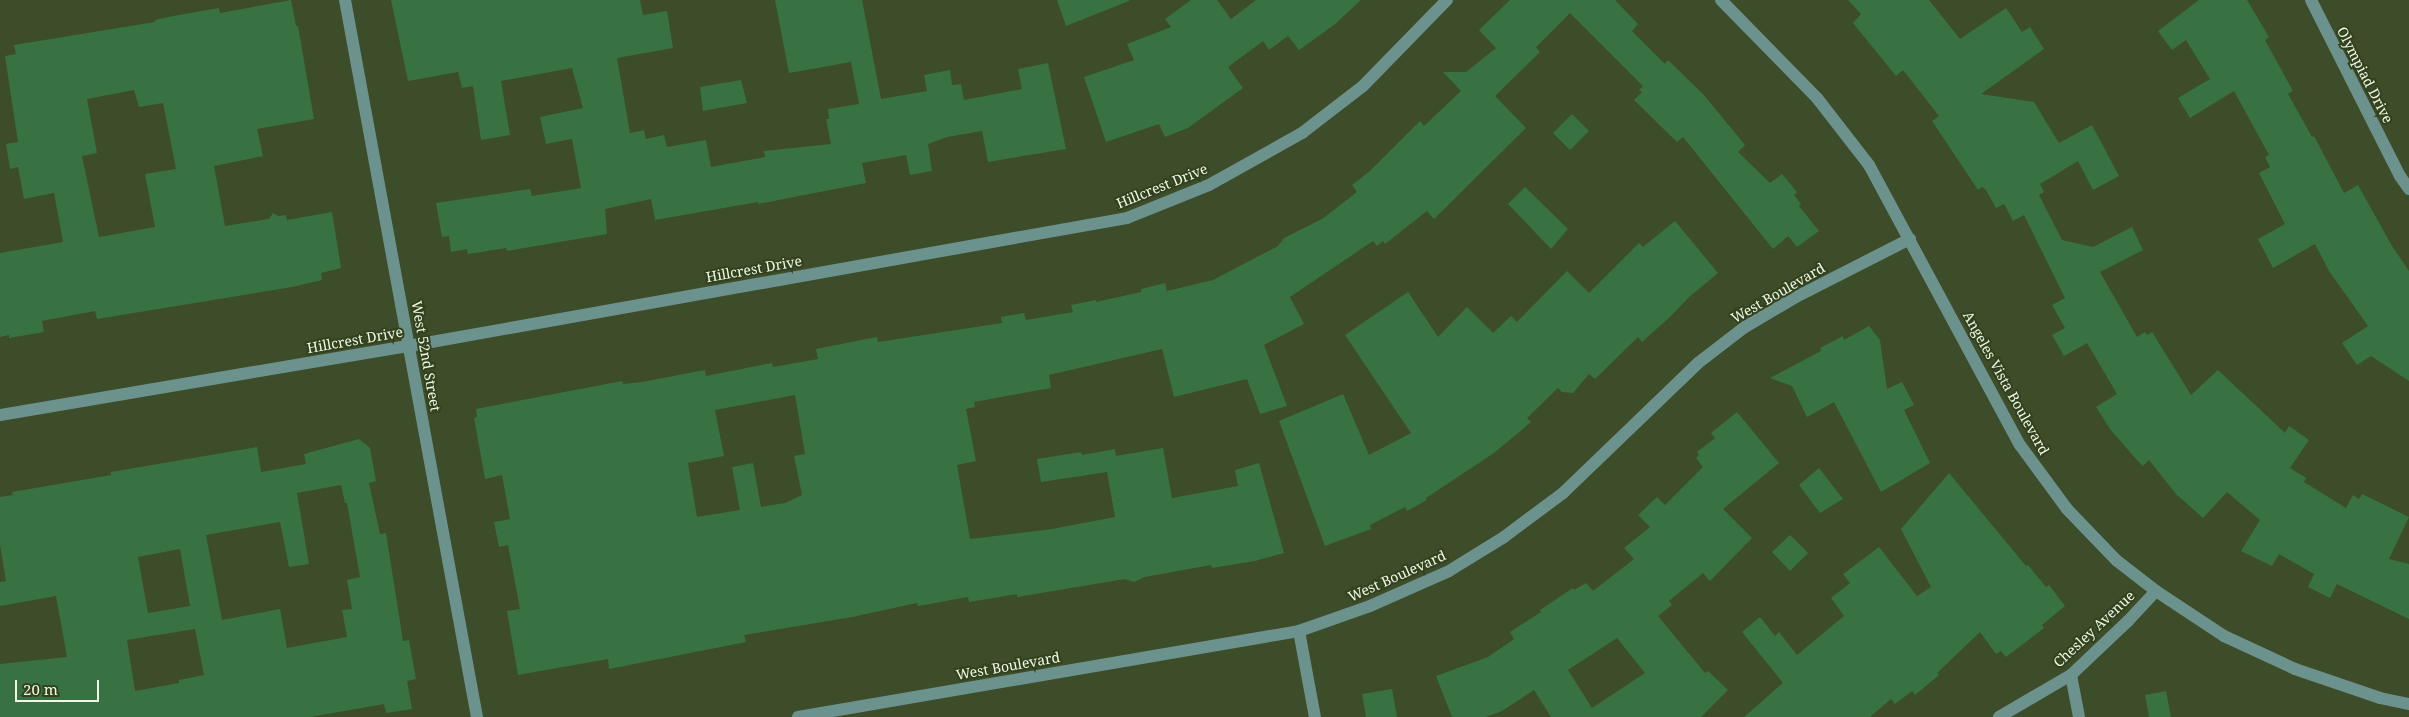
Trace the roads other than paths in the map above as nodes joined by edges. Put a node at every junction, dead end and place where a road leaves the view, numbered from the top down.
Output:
1 (345, 0) edge
2 (1447, 0) edge
3 (1721, 0) edge
4 (2312, 0) edge
5 (2409, 189) edge
6 (1910, 239) junction
7 (409, 346) junction
8 (0, 415) edge
9 (2156, 591) junction
10 (1299, 631) junction
11 (2071, 675) junction
12 (2409, 704) edge
13 (477, 717) edge
14 (798, 717) edge
15 (1315, 717) edge
16 (1999, 717) edge
17 (2079, 717) edge

1 - 7 street, West 52nd Street
2 - 7 street, Hillcrest Drive
3 - 6 street, Angeles Vista Boulevard
4 - 5 street, Olympiad Drive
6 - 9 street, Angeles Vista Boulevard
6 - 10 street, West Boulevard
7 - 8 street, Hillcrest Drive
7 - 13 street, West 52nd Street
9 - 11 street, Chesley Avenue
9 - 12 street, Angeles Vista Boulevard
10 - 14 street, West Boulevard
10 - 15 street
11 - 16 street, Chesley Avenue
11 - 17 street

